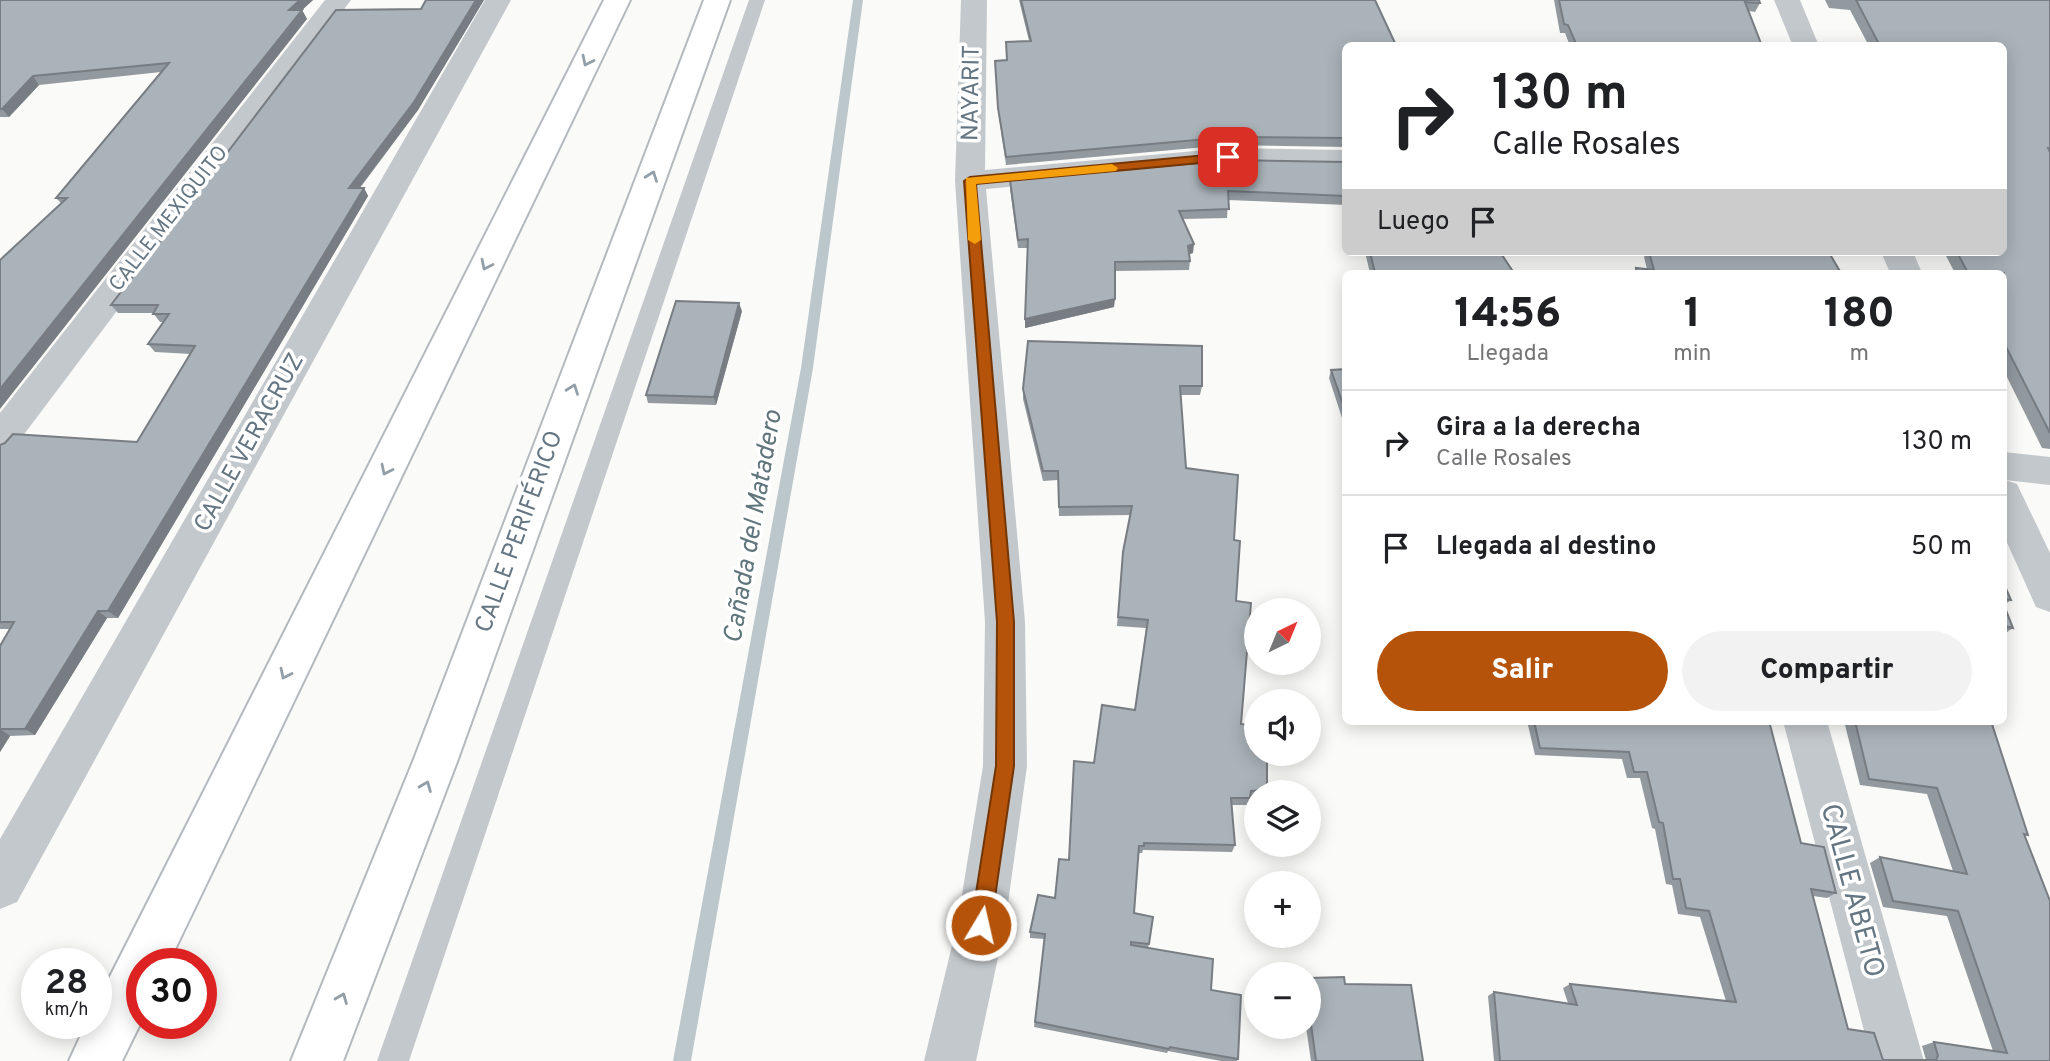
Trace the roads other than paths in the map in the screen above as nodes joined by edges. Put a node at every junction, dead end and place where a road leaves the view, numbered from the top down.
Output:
1 (338, 0) edge
2 (498, 0) edge
3 (617, 0) edge
4 (717, 0) edge
5 (757, 0) edge
6 (974, 0) edge
7 (1787, 0) edge
8 (1805, 42) edge
9 (1342, 159) edge
10 (970, 181) junction
11 (0, 439) edge
12 (2007, 466) edge
13 (2050, 471) edge
14 (2007, 502) edge
15 (2050, 595) edge
16 (1806, 725) edge
17 (0, 885) edge
18 (150, 948) edge
19 (126, 998) edge
20 (95, 1061) edge
21 (317, 1061) edge
22 (393, 1061) edge
23 (950, 1061) edge
24 (1898, 1061) edge

1 - 11 street, CALLE MEXIQUITO
2 - 17 street, CALLE VERACRUZ
3 -> 18 highway
21 -> 4 highway, CALLE PERIFÉRICO
5 - 22 lane
6 - 10 street, NAYARIT
7 - 8 street
9 - 10 street
10 - 23 street, NAYARIT
12 - 13 street
14 - 15 street
16 - 24 street, CALLE ABETO
19 - 20 highway

